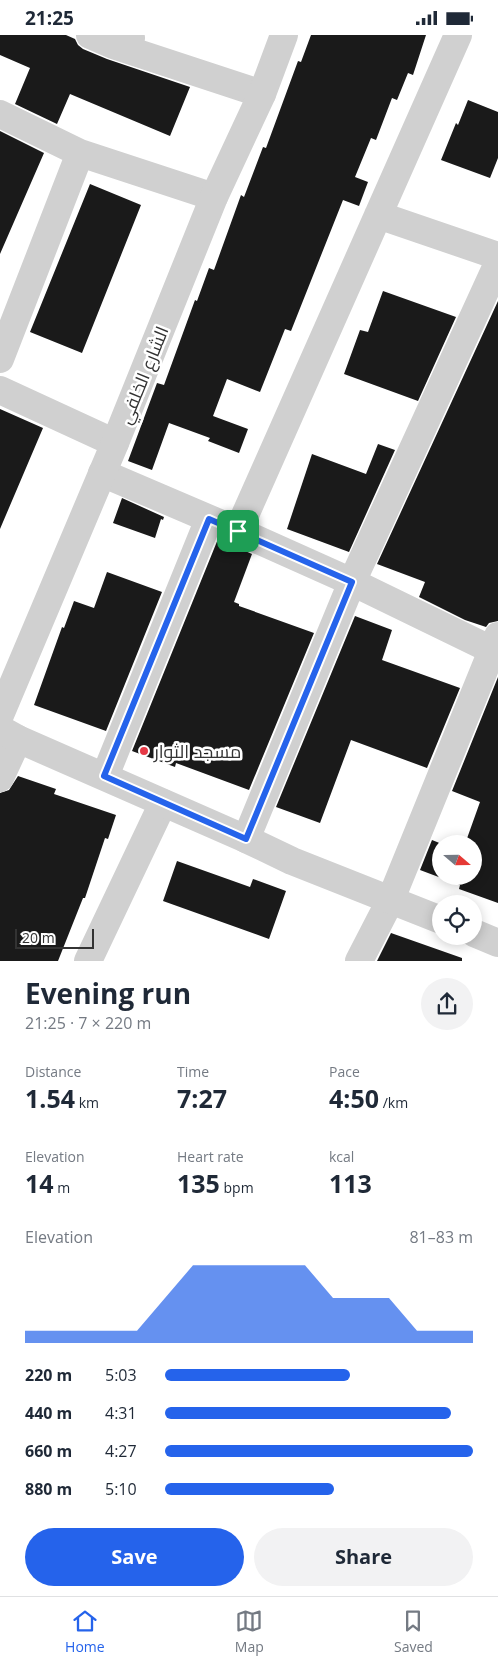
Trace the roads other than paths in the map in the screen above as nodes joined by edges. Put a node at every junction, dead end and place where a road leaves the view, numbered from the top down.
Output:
1 (139, 35) edge
2 (284, 35) edge
3 (458, 35) edge
4 (102, 40) edge
5 (262, 94) junction
6 (0, 114) edge
7 (80, 153) junction
8 (214, 197) junction
9 (378, 215) junction
10 (498, 256) edge
11 (498, 263) edge
12 (0, 359) edge
13 (0, 390) edge
14 (115, 443) junction
15 (102, 473) junction
16 (209, 519) junction
17 (238, 531) junction
18 (352, 582) junction
19 (496, 646) edge
20 (0, 715) edge
21 (9, 735) edge
22 (104, 776) junction
23 (0, 778) edge
24 (163, 803) junction
25 (246, 839) junction
26 (391, 899) junction
27 (432, 916) edge
28 (482, 936) edge
29 (498, 943) edge
30 (88, 961) edge
31 (359, 961) edge

1 - 4 street
2 - 5 street, الشارع الخلفي
3 - 9 street
4 - 5 street
5 - 8 street, الشارع الخلفي
6 - 7 street
7 - 8 street
7 - 12 street
8 - 14 street, الشارع الخلفي
9 - 10 street
9 - 17 street
11 - 18 street
13 - 14 street
14 - 15 street, الشارع الخلفي
15 - 16 street
15 - 20 street, الشارع الخلفي
16 - 17 street
16 - 22 street
17 - 18 street
18 - 19 street
18 - 25 street
19 - 26 street
21 - 22 street
21 - 23 street
22 - 24 street
24 - 25 street
24 - 30 street
25 - 26 street
26 - 27 street
26 - 31 street
28 - 29 street

